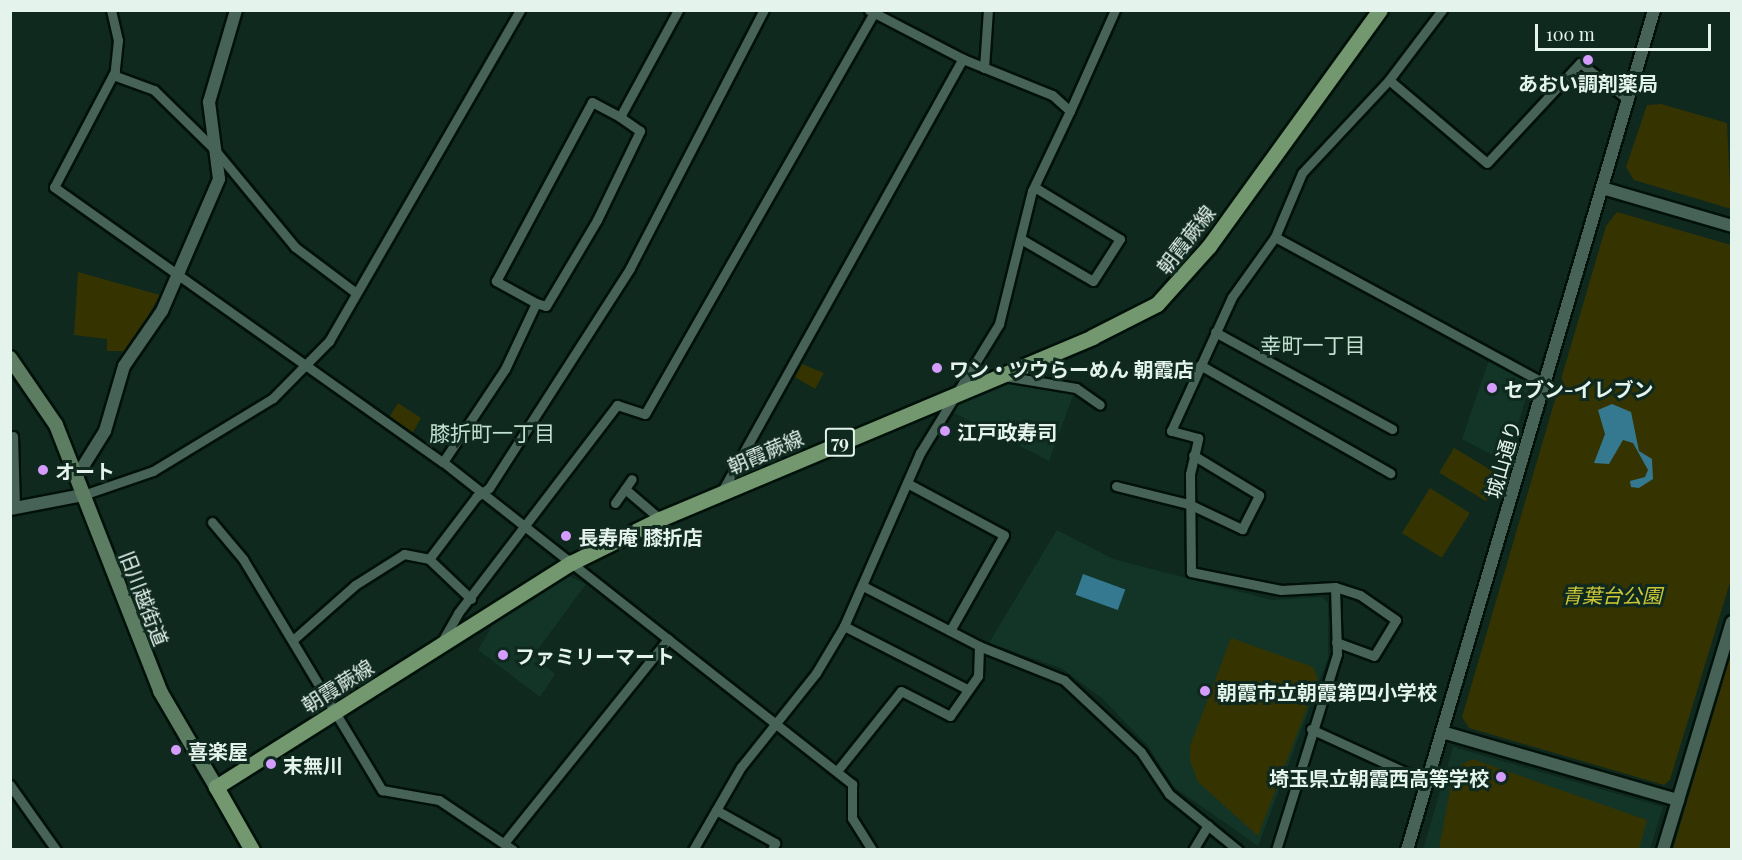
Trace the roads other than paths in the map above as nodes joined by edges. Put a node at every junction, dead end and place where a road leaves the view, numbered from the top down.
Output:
1 (111, 10) edge
2 (236, 10) edge
3 (520, 10) edge
4 (678, 10) edge
5 (764, 10) edge
6 (988, 10) edge
7 (1115, 10) edge
8 (1380, 10) edge
9 (1442, 10) edge
10 (1654, 10) edge
11 (872, 12) edge
12 (963, 59) junction
13 (984, 68) junction
14 (113, 75) junction
15 (1389, 81) junction
16 (1629, 100) junction
17 (1070, 111) junction
18 (620, 117) junction
19 (215, 150) junction
20 (1034, 187) junction
21 (1602, 188) junction
22 (1731, 226) edge
23 (1275, 237) junction
24 (1021, 239) junction
25 (177, 274) junction
26 (355, 292) junction
27 (536, 303) junction
28 (1215, 332) junction
29 (10, 358) edge
30 (305, 365) junction
31 (1200, 365) junction
32 (997, 375) junction
33 (1545, 382) junction
34 (959, 391) junction
35 (1100, 405) dead end
36 (1392, 429) dead end
37 (13, 436) dead end
38 (1193, 455) junction
39 (444, 462) junction
40 (1390, 473) dead end
41 (77, 476) junction
42 (632, 479) dead end
43 (907, 483) junction
44 (1116, 486) dead end
45 (625, 489) junction
46 (721, 493) junction
47 (482, 494) junction
48 (83, 495) junction
49 (615, 503) dead end
50 (1189, 504) junction
51 (13, 509) edge
52 (660, 519) junction
53 (212, 522) dead end
54 (527, 528) junction
55 (429, 559) junction
56 (571, 563) junction
57 (863, 586) junction
58 (1335, 587) junction
59 (471, 599) junction
60 (1731, 622) edge
61 (844, 626) junction
62 (950, 631) junction
63 (294, 639) junction
64 (668, 639) junction
65 (1336, 642) junction
66 (440, 645) junction
67 (979, 646) junction
68 (965, 688) junction
69 (338, 710) junction
70 (775, 723) junction
71 (1311, 729) junction
72 (1442, 732) junction
73 (837, 771) junction
74 (1427, 782) junction
75 (10, 785) edge
76 (216, 788) junction
77 (1678, 800) junction
78 (716, 810) junction
79 (1208, 825) junction
80 (504, 843) junction
81 (56, 849) edge
82 (252, 849) edge
83 (513, 849) edge
84 (693, 849) edge
85 (772, 849) edge
86 (872, 849) edge
87 (1193, 849) edge
88 (1238, 849) edge
89 (1276, 849) edge
90 (1407, 849) edge
91 (1663, 849) edge

1 - 14 street
2 - 19 street
3 - 26 street
4 - 18 street
5 - 47 street
6 - 13 street
7 - 17 street
8 - 32 main road, 朝霞蕨線 / 79
9 - 15 street
10 - 16 street, 城山通り
11 - 12 street
11 - 54 street
12 - 13 street
12 - 46 street
13 - 17 street
14 - 19 street
14 - 25 street
15 - 16 street
15 - 23 street
16 - 21 street, 城山通り
17 - 20 street
18 - 27 street
18 - 27 street
19 - 25 street
19 - 26 street
20 - 24 street
20 - 24 street
21 - 22 street
21 - 33 street, 城山通り
23 - 28 street
23 - 33 street
24 - 34 street
25 - 30 street
25 - 41 street
26 - 30 street
27 - 39 street
28 - 31 street
28 - 36 street
29 - 41 main road, 旧川越街道
30 - 39 street
30 - 48 street
31 - 38 street
31 - 40 street
32 - 34 main road, 朝霞蕨線 / 79
32 - 35 street
33 - 72 street, 城山通り
34 - 43 street
34 - 46 main road, 朝霞蕨線 / 79
37 - 51 street
38 - 50 street
38 - 50 street
39 - 47 street
41 - 48 main road, 旧川越街道
42 - 45 street
43 - 57 street
43 - 62 street
44 - 50 street
45 - 49 street
45 - 52 street
46 - 52 main road, 朝霞蕨線 / 79
47 - 54 street
47 - 55 street
48 - 51 street
48 - 76 main road, 旧川越街道
50 - 58 street
52 - 56 main road, 朝霞蕨線 / 79
53 - 63 street
54 - 56 street
54 - 59 street
55 - 59 street
55 - 63 street
56 - 64 street
56 - 66 main road, 朝霞蕨線 / 79
57 - 61 street
57 - 62 street
58 - 65 street
58 - 65 street
59 - 66 street
60 - 77 street
61 - 68 street
61 - 70 street
62 - 67 street
63 - 69 street
64 - 70 street
64 - 80 street
65 - 71 street
66 - 69 main road, 朝霞蕨線 / 79
67 - 68 street
67 - 79 street
68 - 73 street
69 - 76 main road, 朝霞蕨線 / 79
69 - 80 street
70 - 73 street
70 - 78 street
71 - 74 street
71 - 89 street
72 - 74 street, 城山通り
72 - 77 street
73 - 86 street
74 - 90 street, 城山通り
75 - 81 street
76 - 82 main road, 旧川越街道
77 - 91 street
78 - 84 street
78 - 85 street
79 - 87 street
79 - 88 street
80 - 83 street

